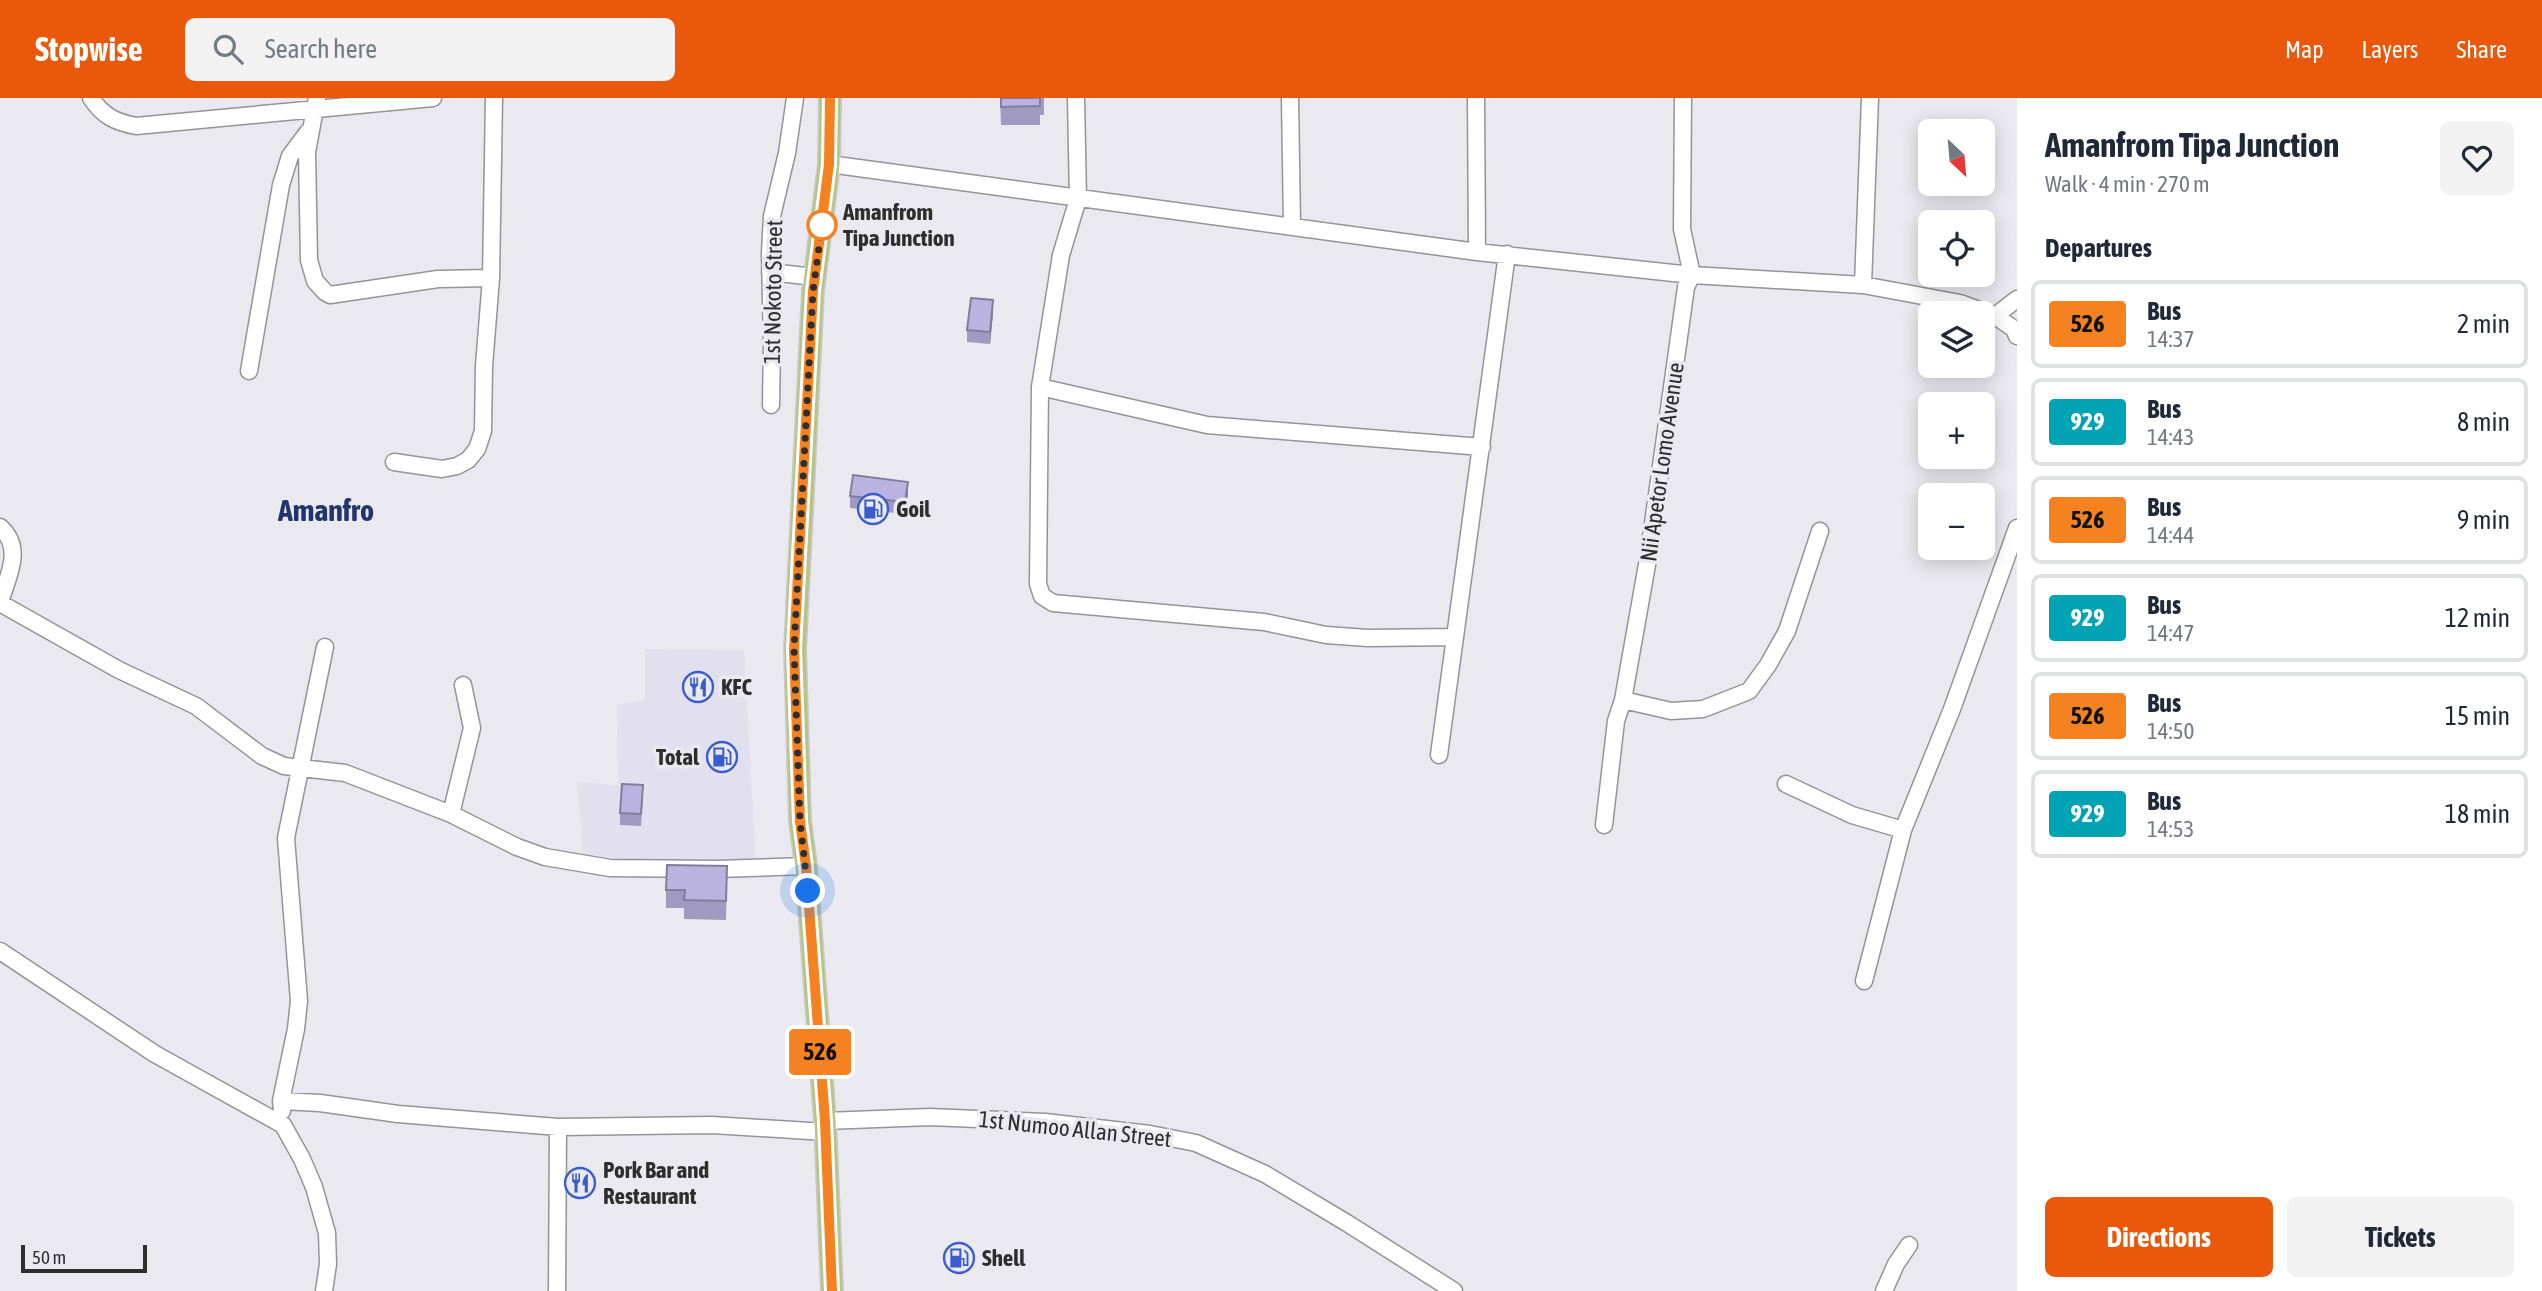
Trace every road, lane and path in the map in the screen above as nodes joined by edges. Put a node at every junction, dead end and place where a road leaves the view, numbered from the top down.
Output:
1 (91, 98) edge
2 (433, 98) edge
3 (494, 98) edge
4 (794, 98) edge
5 (830, 98) edge
6 (1076, 98) edge
7 (1290, 98) edge
8 (1476, 98) edge
9 (1683, 98) edge
10 (1870, 98) edge
11 (316, 103) edge
12 (310, 130) junction
13 (829, 164) junction
14 (1078, 199) junction
15 (1292, 225) junction
16 (1477, 252) junction
17 (1507, 254) junction
18 (770, 272) junction
19 (1692, 275) junction
20 (816, 277) junction
21 (491, 278) junction
22 (1863, 285) junction
23 (2017, 299) edge
24 (1949, 301) edge
25 (1995, 316) joint
26 (2017, 336) edge
27 (249, 371) dead end
28 (1040, 387) junction
29 (771, 405) dead end
30 (1482, 447) junction
31 (394, 462) dead end
32 (0, 527) edge
33 (2017, 528) edge
34 (1820, 531) dead end
35 (0, 603) edge
36 (1455, 637) junction
37 (325, 647) dead end
38 (463, 685) dead end
39 (1623, 700) junction
40 (1439, 755) dead end
41 (301, 768) junction
42 (1786, 784) dead end
43 (451, 814) junction
44 (1604, 825) dead end
45 (1903, 830) junction
46 (806, 866) junction
47 (0, 951) edge
48 (1864, 981) dead end
49 (281, 1101) junction
50 (283, 1125) junction
51 (558, 1127) junction
52 (825, 1127) junction
53 (1909, 1245) dead end
54 (324, 1291) edge
55 (557, 1291) edge
56 (832, 1291) edge
57 (1454, 1291) edge
58 (1884, 1291) edge

1 - 11 street
2 - 11 street
3 - 21 street
4 - 18 street, 1st Nokoto Street
5 - 13 main road
6 - 14 street
7 - 15 street
8 - 16 street
9 - 19 street, Nii Apetor Lomo Avenue
10 - 22 street
11 - 12 street
12 - 21 street
12 - 27 street
13 - 14 street
13 - 20 main road
14 - 15 street
14 - 28 street
15 - 16 street
16 - 17 street
17 - 19 street
17 - 30 street
18 - 20 street
18 - 29 street, 1st Nokoto Street
19 - 22 street
19 - 39 street, Nii Apetor Lomo Avenue
20 - 46 main road
21 - 31 street
22 - 24 street
23 - 25 street
25 - 26 street
28 - 30 street
28 - 36 street
30 - 36 street
32 - 35 street
33 - 45 street
34 - 39 street
35 - 41 street
36 - 40 street
37 - 41 street
38 - 43 street
39 - 44 street, Nii Apetor Lomo Avenue
41 - 43 street
41 - 49 street
42 - 45 street
43 - 46 street
45 - 48 street
46 - 52 main road
47 - 50 street
49 - 50 street
49 - 51 street, 1st Numoo Allan Street
50 - 54 street
51 - 52 street, 1st Numoo Allan Street
51 - 55 street
52 - 56 main road
52 - 57 street, 1st Numoo Allan Street
53 - 58 street

